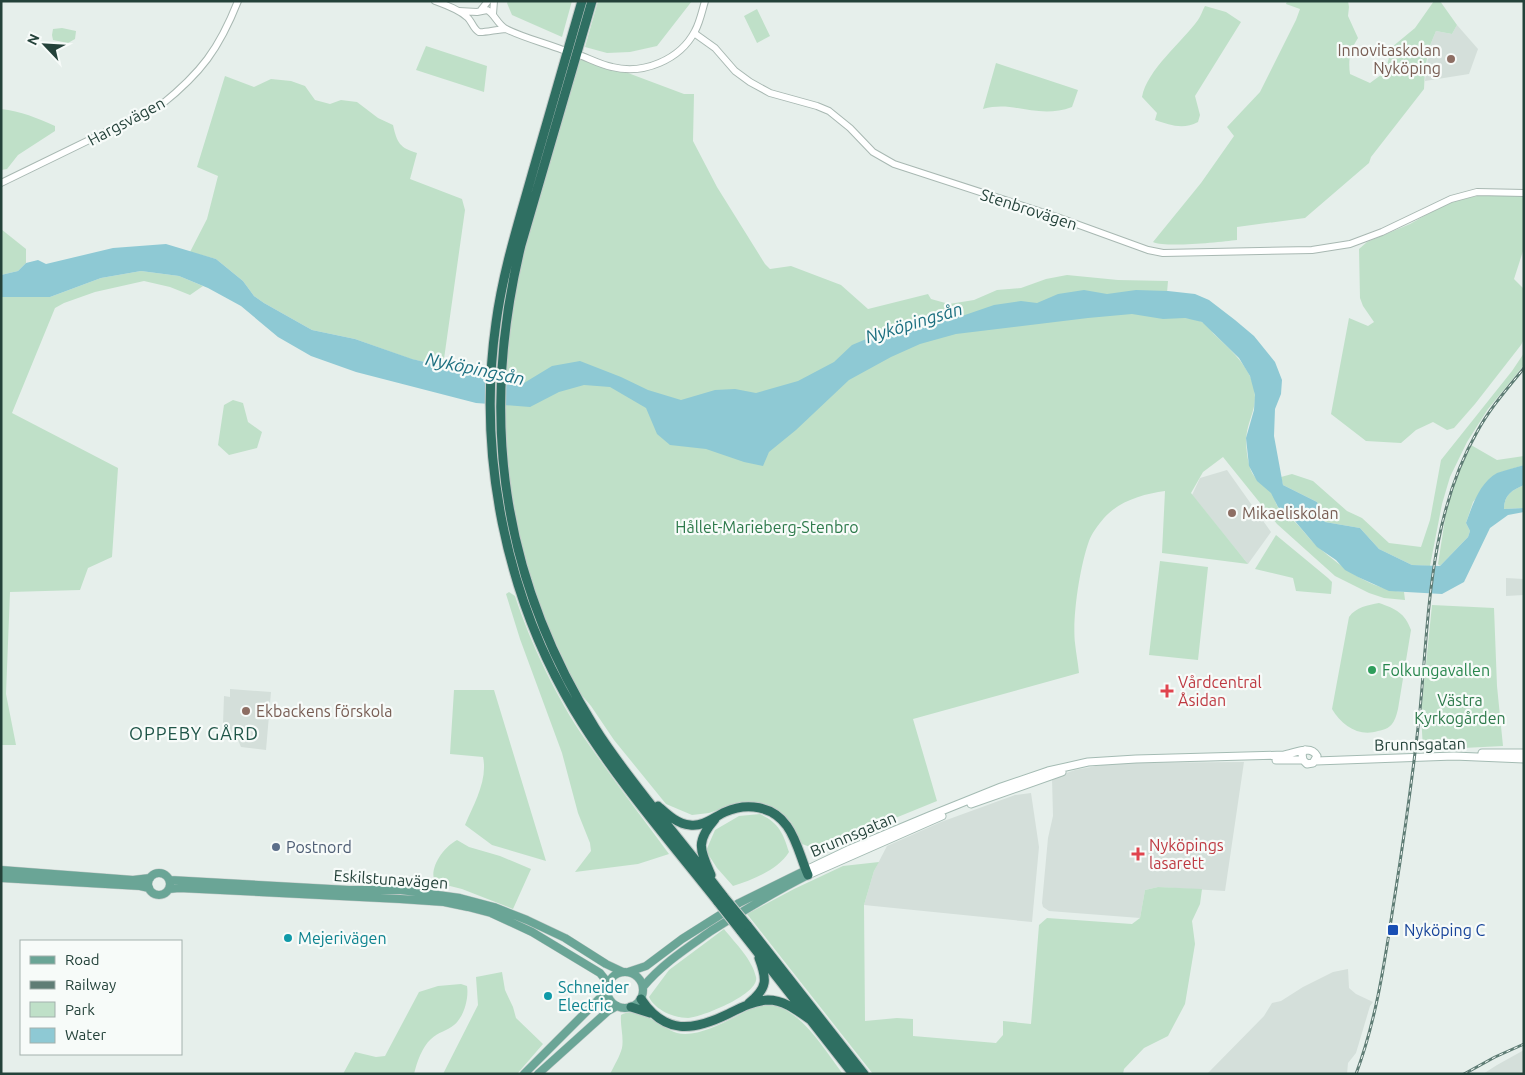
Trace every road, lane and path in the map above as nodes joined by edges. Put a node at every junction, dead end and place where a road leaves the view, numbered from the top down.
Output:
1 (238, 1) edge
2 (434, 1) edge
3 (488, 1) edge
4 (494, 1) edge
5 (582, 1) edge
6 (592, 1) edge
7 (705, 1) edge
8 (459, 11) junction
9 (479, 11) junction
10 (494, 16) junction
11 (472, 23) junction
12 (492, 29) junction
13 (507, 29) junction
14 (694, 33) junction
15 (563, 50) dead end
16 (582, 56) dead end
17 (1, 183) edge
18 (1524, 193) edge
19 (496, 368) junction
20 (496, 424) junction
21 (1305, 750) junction
22 (1524, 753) edge
23 (1316, 757) junction
24 (1218, 758) junction
25 (1524, 759) edge
26 (1303, 760) junction
27 (642, 793) junction
28 (718, 816) junction
29 (1, 870) edge
30 (807, 872) junction
31 (1, 878) edge
32 (150, 878) junction
33 (170, 880) junction
34 (716, 886) junction
35 (149, 888) junction
36 (169, 889) junction
37 (721, 899) junction
38 (743, 928) junction
39 (756, 951) junction
40 (626, 972) junction
41 (608, 987) junction
42 (643, 987) junction
43 (641, 998) junction
44 (747, 1005) junction
45 (617, 1006) junction
46 (631, 1007) junction
47 (654, 1014) junction
48 (812, 1021) junction
49 (524, 1074) edge
50 (538, 1074) edge
51 (854, 1074) edge
52 (864, 1074) edge

1 - 17 street, Hargsvägen
2 - 8 street
3 - 9 street
4 - 10 street
5 - 19 highway
6 - 19 highway
7 - 14 street
8 - 9 street
8 - 11 street
9 - 10 street
9 - 11 street
10 - 12 street
10 - 13 street
11 - 12 street
12 - 13 street
13 - 15 street
14 - 16 street
14 - 18 street, Stenbrovägen
19 - 20 highway
20 - 27 highway
20 - 37 highway
21 - 23 main road
21 - 24 main road, Brunnsgatan
21 - 26 main road
22 - 23 main road, Brunnsgatan
23 - 25 main road, Brunnsgatan
23 - 26 main road
24 - 26 main road, Brunnsgatan
24 - 30 main road, Brunnsgatan
27 - 28 highway
27 - 34 highway
28 - 30 highway
28 - 34 highway
29 - 32 main road
30 - 40 main road, Brunnsgatan
30 - 42 main road, Brunnsgatan
31 - 35 main road
32 - 33 main road
32 - 35 main road
33 - 36 main road
33 - 40 main road, Eskilstunavägen
34 - 37 highway
35 - 36 main road
36 - 41 main road, Eskilstunavägen
37 - 38 highway, bridge
38 - 39 highway
38 - 52 highway
39 - 44 highway
39 - 48 highway
40 - 41 main road
40 - 42 main road
41 - 45 main road
41 - 49 main road
42 - 43 main road
43 - 46 main road
43 - 47 highway
44 - 47 highway
44 - 48 highway
45 - 46 main road
45 - 50 main road
46 - 47 highway
48 - 51 highway

